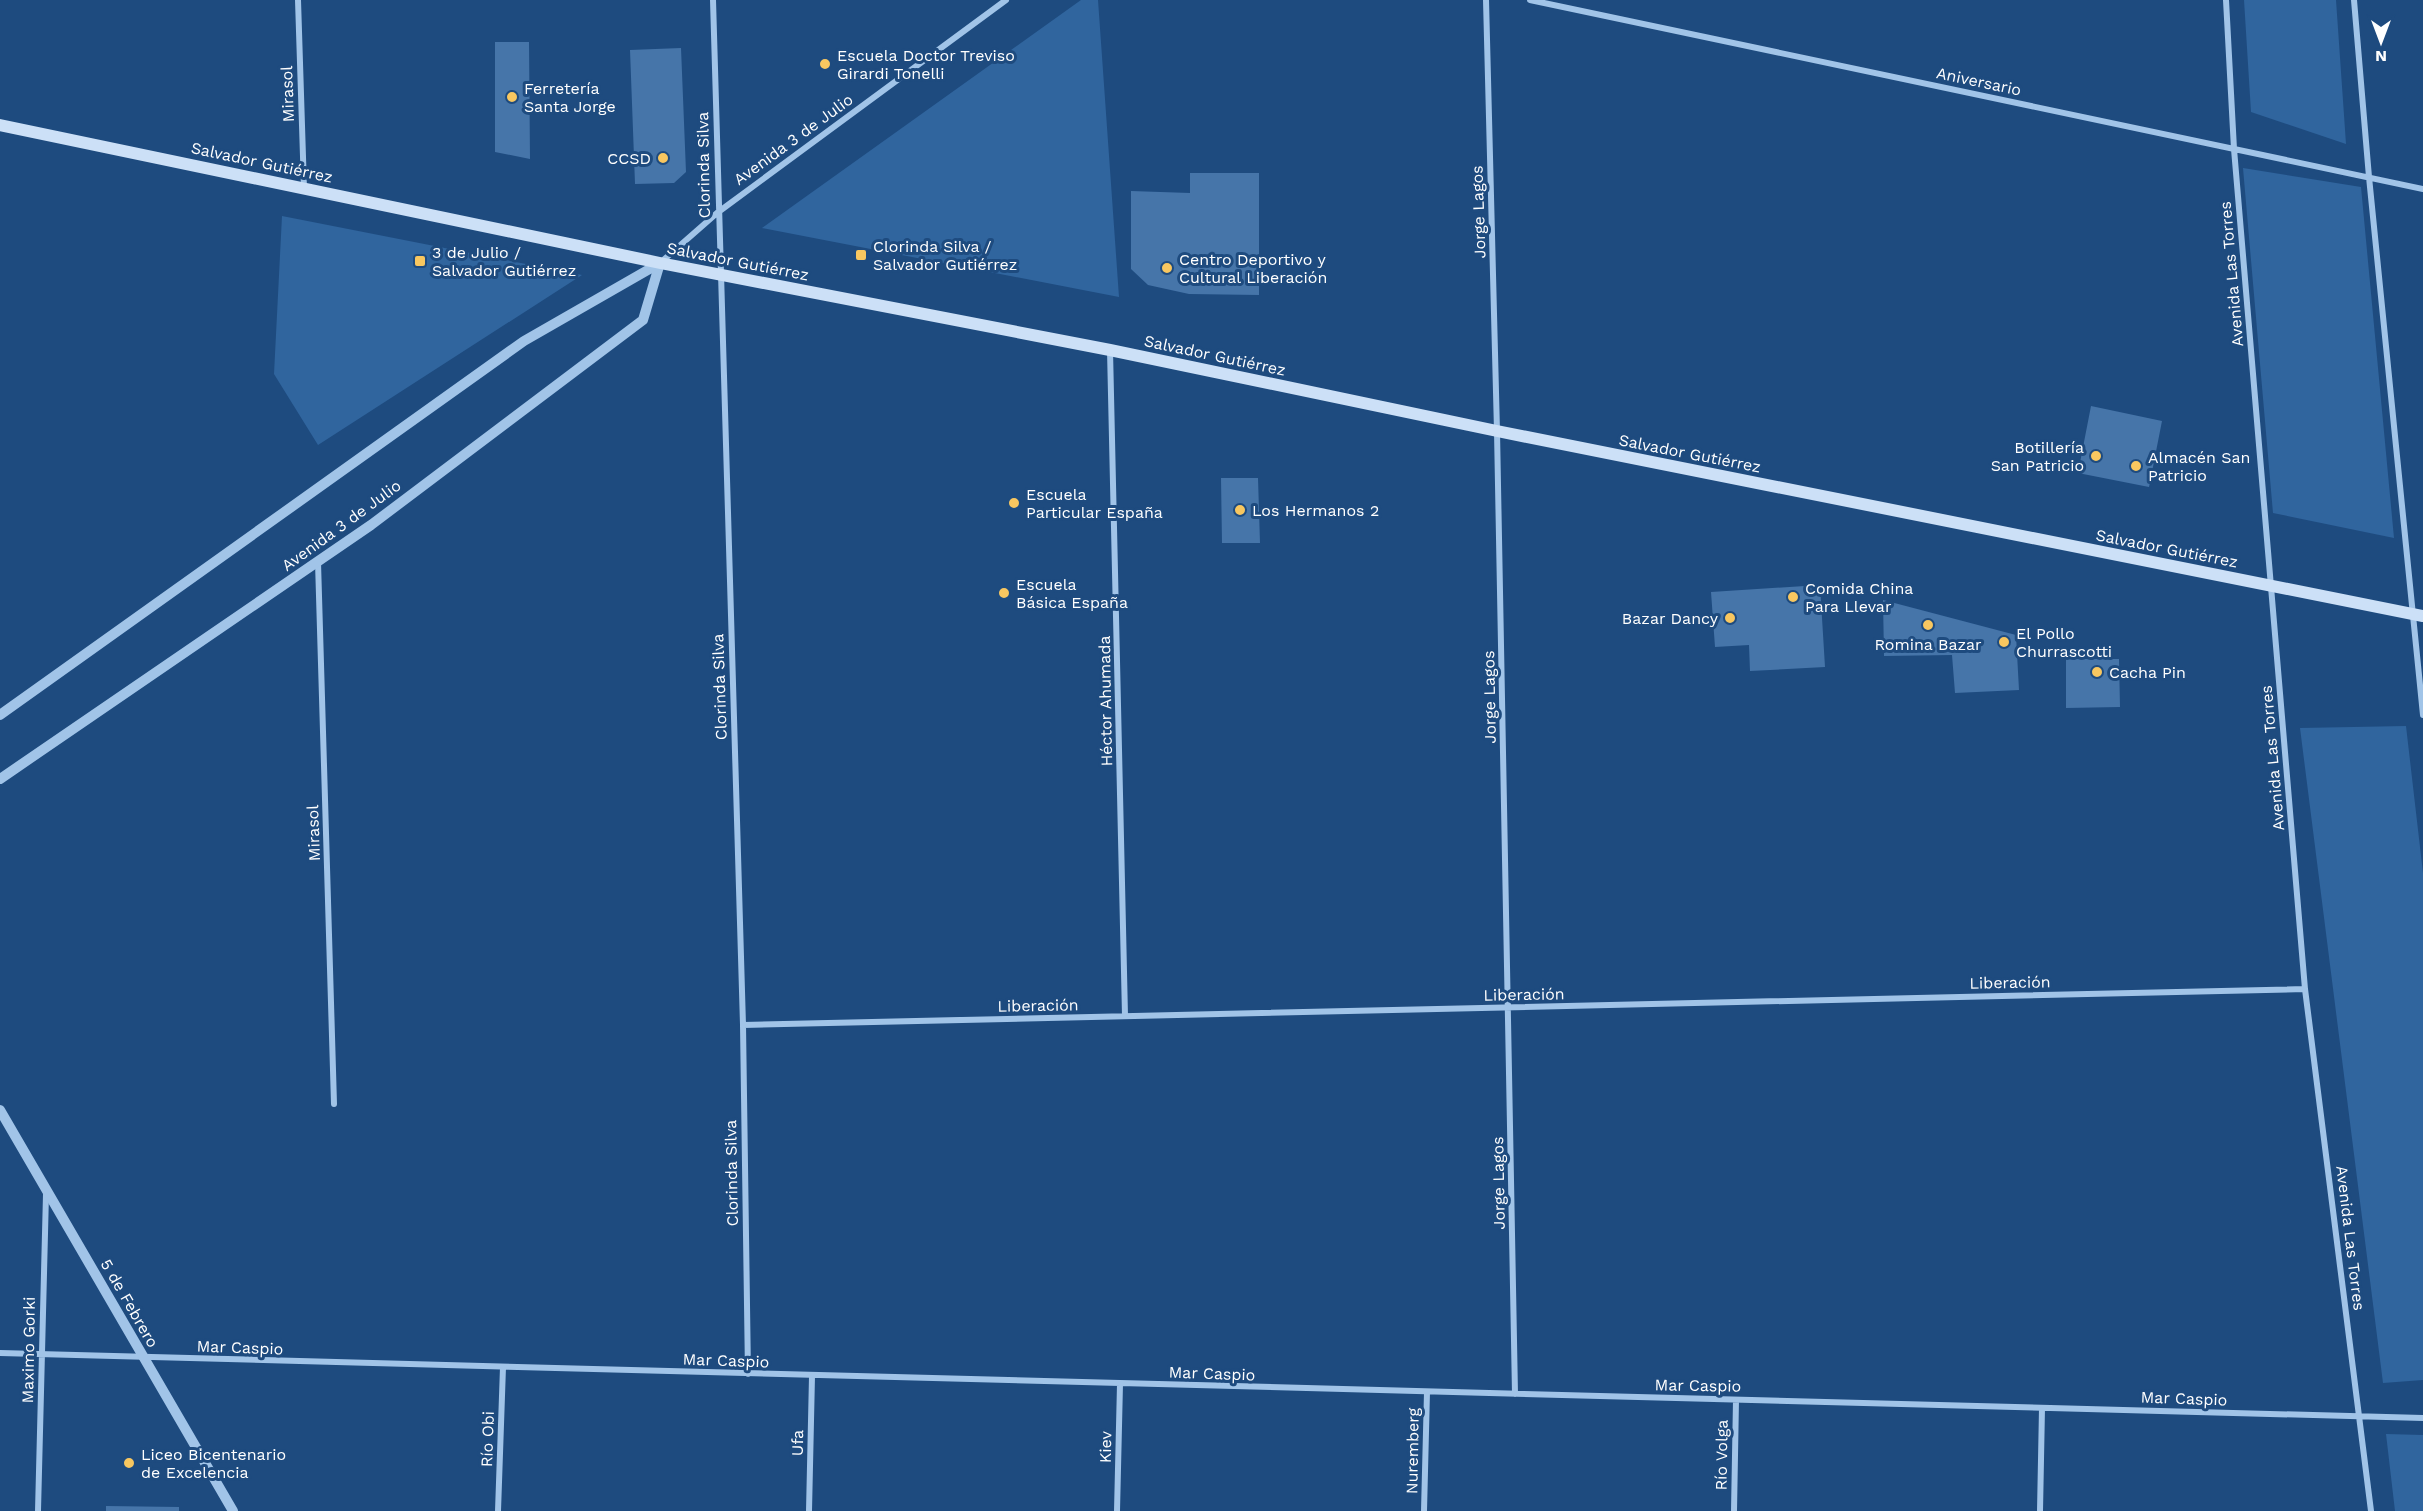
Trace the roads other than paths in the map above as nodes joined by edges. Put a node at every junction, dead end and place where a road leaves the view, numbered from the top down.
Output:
1 (298, 0) edge
2 (713, 0) edge
3 (1006, 0) edge
4 (1485, 0) edge
5 (1530, 0) edge
6 (2226, 0) edge
7 (2354, 0) edge
8 (0, 124) edge
9 (2234, 149) junction
10 (2369, 177) junction
11 (304, 188) junction
12 (2423, 189) edge
13 (717, 213) junction
14 (660, 263) junction
15 (719, 273) junction
16 (1110, 350) junction
17 (1497, 431) junction
18 (318, 562) junction
19 (2271, 585) junction
20 (2418, 615) edge
21 (0, 715) edge
22 (2423, 715) edge
23 (0, 778) edge
24 (2305, 989) junction
25 (1509, 1008) junction
26 (1125, 1016) junction
27 (743, 1025) junction
28 (334, 1104) dead end
29 (0, 1110) edge
30 (46, 1189) junction
31 (0, 1353) edge
32 (41, 1354) junction
33 (144, 1358) junction
34 (503, 1367) junction
35 (748, 1374) junction
36 (812, 1376) junction
37 (1120, 1384) junction
38 (1427, 1392) junction
39 (1515, 1394) junction
40 (1736, 1400) junction
41 (2042, 1408) junction
42 (2360, 1416) junction
43 (2423, 1418) edge
44 (38, 1511) edge
45 (233, 1511) edge
46 (498, 1511) edge
47 (810, 1511) edge
48 (1117, 1511) edge
49 (1424, 1511) edge
50 (1734, 1511) edge
51 (2040, 1511) edge
52 (2372, 1511) edge

1 - 11 street, Mirasol
2 - 13 street, Clorinda Silva
3 - 13 street, Avenida 3 de Julio
4 - 17 street, Jorge Lagos
5 - 9 street, Aniversario
6 - 9 street, Avenida Las Torres
7 - 10 street
8 - 11 main road, Salvador Gutiérrez
9 - 10 street, Aniversario
9 - 19 street, Avenida Las Torres
10 - 12 street, Aniversario
10 - 20 street
11 - 14 main road, Salvador Gutiérrez
13 - 14 street, Avenida 3 de Julio
13 - 15 street, Clorinda Silva
14 - 15 main road, Salvador Gutiérrez
14 - 18 street, Avenida 3 de Julio
14 - 21 street, Avenida 3 de Julio
15 - 16 main road, Salvador Gutiérrez
15 - 27 street, Clorinda Silva
16 - 17 main road, Salvador Gutiérrez
16 - 26 street, Héctor Ahumada
17 - 19 main road, Salvador Gutiérrez
17 - 25 street, Jorge Lagos
18 - 23 street, Avenida 3 de Julio
18 - 28 street, Mirasol
19 - 20 main road, Salvador Gutiérrez
19 - 24 street, Avenida Las Torres
20 - 22 street
24 - 25 street, Liberación
24 - 42 street, Avenida Las Torres
25 - 26 street, Liberación
25 - 39 street, Jorge Lagos
26 - 27 street, Liberación
27 - 35 street, Clorinda Silva
29 - 30 street, 5 de Febrero
30 - 32 street, Maximo Gorki
30 - 33 street, 5 de Febrero
31 - 32 street, Mar Caspio
32 - 33 street, Mar Caspio
32 - 44 street, Maximo Gorki
33 - 34 street, Mar Caspio
33 - 45 street, 5 de Febrero
34 - 35 street, Mar Caspio
34 - 46 street, Río Obi
35 - 36 street, Mar Caspio
36 - 37 street, Mar Caspio
36 - 47 street, Ufa
37 - 38 street, Mar Caspio
37 - 48 street, Kiev
38 - 39 street, Mar Caspio
38 - 49 street, Nuremberg
39 - 40 street, Mar Caspio
40 - 41 street, Mar Caspio
40 - 50 street, Río Volga
41 - 42 street, Mar Caspio
41 - 51 street
42 - 43 street, Mar Caspio
42 - 52 street, Avenida Las Torres

